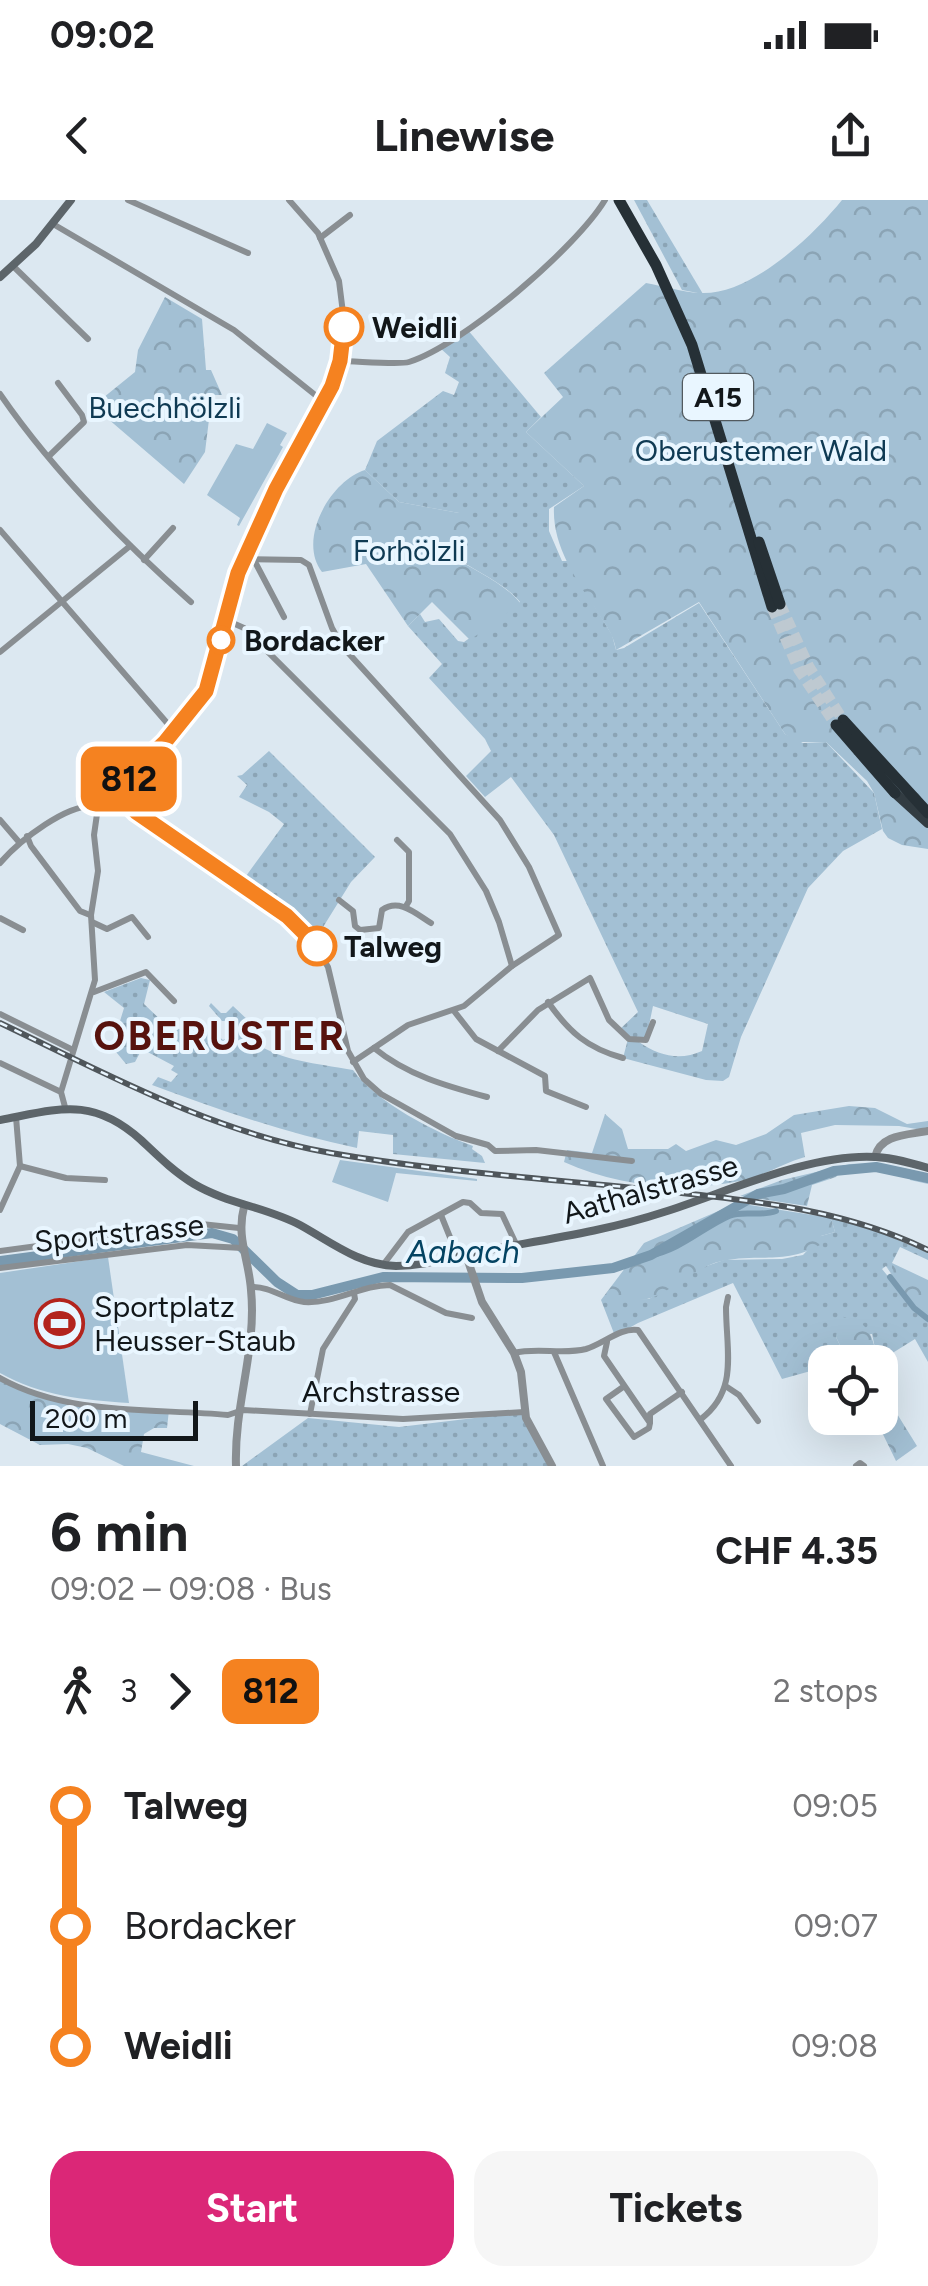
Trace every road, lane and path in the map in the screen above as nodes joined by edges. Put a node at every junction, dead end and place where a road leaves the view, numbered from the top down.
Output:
1 (71, 200) edge
2 (128, 200) edge
3 (290, 200) edge
4 (606, 200) edge
5 (619, 200) edge
6 (628, 200) edge
7 (350, 216) dead end
8 (53, 224) junction
9 (320, 238) junction
10 (248, 252) dead end
11 (14, 267) junction
12 (0, 277) edge
13 (88, 339) dead end
14 (340, 361) junction
15 (58, 384) dead end
16 (0, 394) edge
17 (324, 402) junction
18 (48, 456) junction
19 (174, 528) dead end
20 (0, 530) edge
21 (130, 546) junction
22 (250, 559) junction
23 (144, 560) junction
24 (191, 602) dead end
25 (63, 603) junction
26 (284, 617) dead end
27 (226, 620) junction
28 (0, 652) edge
29 (174, 731) junction
30 (114, 790) junction
31 (895, 793) joint
32 (98, 807) junction
33 (928, 813) edge
34 (0, 820) edge
35 (928, 823) edge
36 (27, 836) junction
37 (398, 840) dead end
38 (18, 842) junction
39 (1, 859) edge
40 (339, 900) dead end
41 (406, 906) junction
42 (0, 918) edge
43 (91, 919) junction
44 (431, 923) dead end
45 (24, 930) dead end
46 (148, 936) dead end
47 (512, 966) junction
48 (94, 992) junction
49 (174, 1001) dead end
50 (548, 1002) junction
51 (454, 1011) junction
52 (0, 1014) edge
53 (653, 1022) dead end
54 (374, 1048) junction
55 (74, 1050) junction
56 (498, 1051) junction
57 (623, 1058) dead end
58 (353, 1062) junction
59 (0, 1063) edge
60 (60, 1092) junction
61 (486, 1097) dead end
62 (65, 1107) junction
63 (586, 1108) dead end
64 (16, 1116) junction
65 (0, 1120) edge
66 (928, 1131) edge
67 (875, 1156) junction
68 (632, 1161) dead end
69 (20, 1166) junction
70 (928, 1168) edge
71 (105, 1180) dead end
72 (244, 1207) junction
73 (0, 1210) edge
74 (441, 1216) junction
75 (240, 1228) junction
76 (517, 1247) junction
77 (241, 1248) junction
78 (0, 1252) edge
79 (462, 1256) junction
80 (383, 1265) junction
81 (0, 1268) edge
82 (251, 1288) junction
83 (354, 1293) junction
84 (728, 1296) dead end
85 (472, 1318) dead end
86 (608, 1340) junction
87 (554, 1352) junction
88 (514, 1353) junction
89 (0, 1378) edge
90 (623, 1386) junction
91 (727, 1387) junction
92 (682, 1392) junction
93 (237, 1412) junction
94 (524, 1412) junction
95 (310, 1414) junction
96 (700, 1419) junction
97 (758, 1421) dead end
98 (650, 1423) junction
99 (236, 1466) edge
100 (552, 1466) edge
101 (603, 1466) edge
102 (730, 1466) edge
103 (856, 1466) edge
104 (864, 1466) edge

1 - 8 main road
2 - 10 street
3 - 9 street
4 - 14 street
5 - 6 highway, A15
7 - 9 street
8 - 11 main road
8 - 17 street
9 - 14 street
11 - 12 main road
11 - 13 street
14 - 17 street
15 - 18 street
16 - 18 street
17 - 22 street
18 - 21 street
19 - 23 street
20 - 25 street
21 - 23 street
21 - 25 street
22 - 26 street
22 - 27 street
22 - 47 street
23 - 24 street
25 - 28 street
25 - 29 street
27 - 29 street
27 - 47 street
29 - 30 street
30 - 32 street
30 - 58 street
31 - 33 highway
31 - 35 highway
32 - 36 street
32 - 43 street
34 - 38 street
36 - 38 street
36 - 43 street
37 - 41 street
38 - 39 street
40 - 41 street
41 - 44 street
42 - 45 street
43 - 46 street
43 - 48 street
47 - 51 street
48 - 49 street
48 - 55 street
50 - 53 street
50 - 56 street
50 - 57 street
51 - 54 street
51 - 56 street
52 - 55 street
54 - 58 street
54 - 61 street
55 - 60 street
56 - 63 street
58 - 68 street
59 - 60 street
60 - 62 street
62 - 64 main road
62 - 72 main road, Aathalstrasse
64 - 65 main road
64 - 69 street
66 - 67 street
67 - 70 main road, Aathalstrasse
67 - 76 main road, Aathalstrasse
69 - 71 street
69 - 73 street
72 - 75 street
72 - 80 main road, Aathalstrasse
74 - 76 street
74 - 79 street
74 - 80 street
75 - 77 street
75 - 78 street
76 - 79 main road, Aathalstrasse
77 - 81 street, Sportstrasse
77 - 82 street
79 - 80 main road, Aathalstrasse
79 - 88 street
82 - 83 street
82 - 93 street
83 - 85 street
83 - 95 street
84 - 91 street
86 - 87 street
86 - 90 street
86 - 92 street
87 - 88 street
87 - 101 street
88 - 94 street
89 - 93 street, Archstrasse
90 - 98 street
90 - 98 street
91 - 96 street
91 - 97 street
92 - 96 street
92 - 98 street
93 - 95 street, Archstrasse
93 - 99 street
94 - 95 street, Archstrasse
94 - 100 street
96 - 102 street
103 - 104 street

